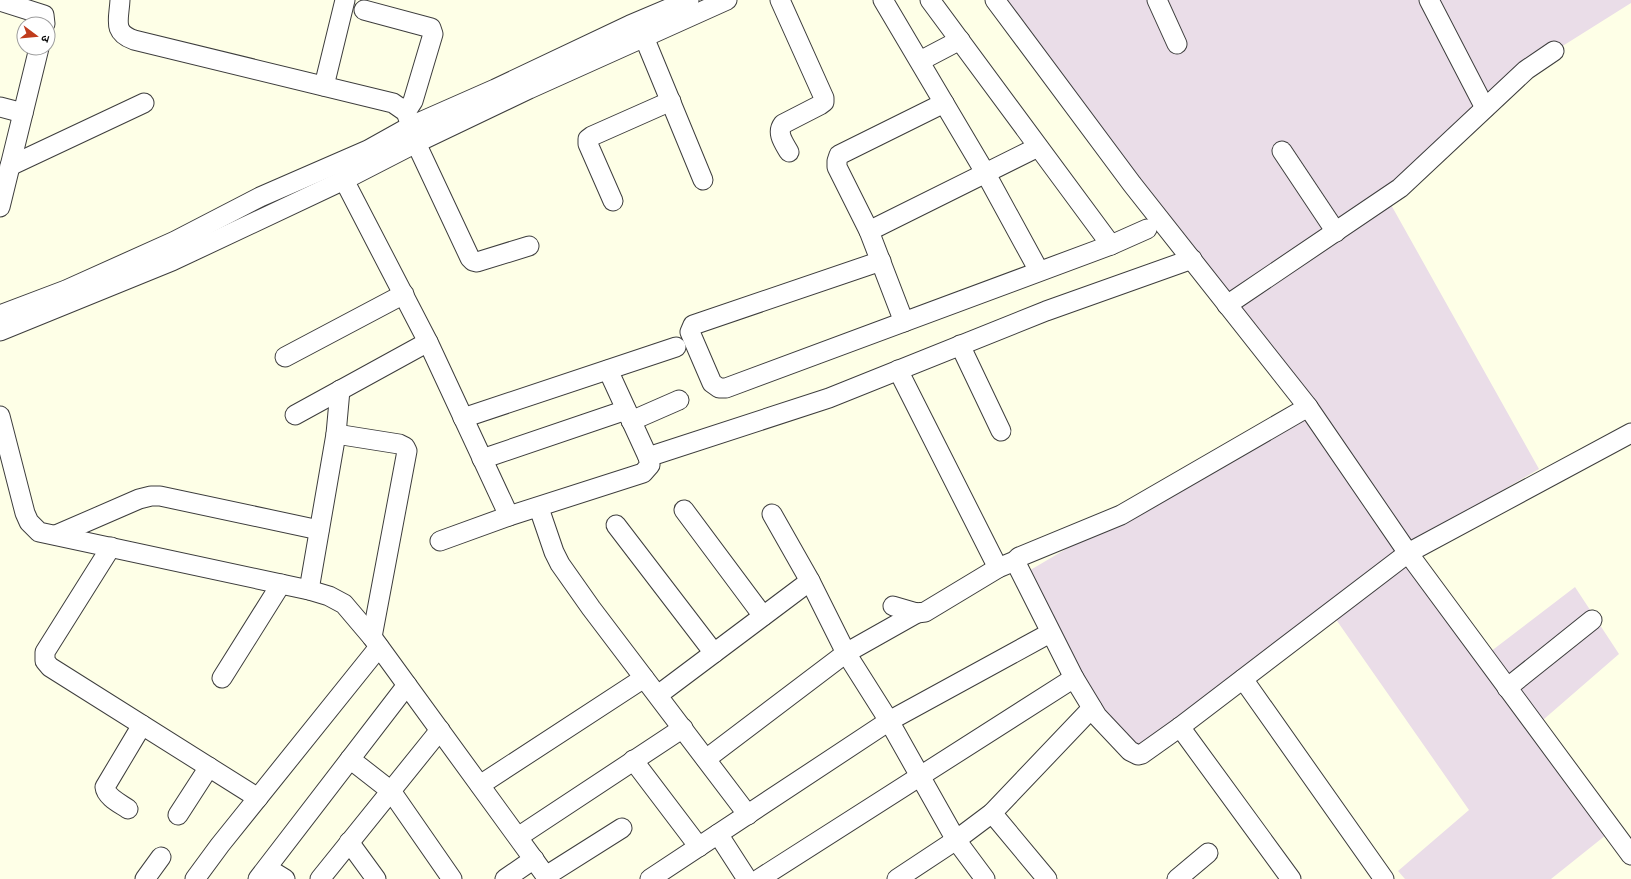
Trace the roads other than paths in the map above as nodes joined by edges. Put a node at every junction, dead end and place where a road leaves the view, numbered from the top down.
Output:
1 (120, 0) edge
2 (346, 0) edge
3 (689, 0) edge
4 (727, 0) edge
5 (780, 0) edge
6 (883, 0) edge
7 (930, 0) edge
8 (995, 0) edge
9 (1157, 0) edge
10 (1429, 0) edge
11 (0, 1) edge
12 (364, 10) dead end
13 (44, 16) edge
14 (644, 38) junction
15 (960, 40) junction
16 (1177, 44) dead end
17 (1554, 52) dead end
18 (37, 56) edge
19 (920, 61) junction
20 (538, 77) junction
21 (324, 86) junction
22 (671, 101) junction
23 (144, 103) dead end
24 (944, 103) junction
25 (0, 107) edge
26 (1485, 108) junction
27 (23, 113) junction
28 (411, 127) junction
29 (1038, 147) junction
30 (1282, 151) dead end
31 (789, 152) dead end
32 (369, 158) junction
33 (10, 166) junction
34 (986, 174) junction
35 (344, 180) junction
36 (703, 180) dead end
37 (613, 201) dead end
38 (0, 207) edge
39 (1146, 229) dead end
40 (869, 231) junction
41 (1336, 232) junction
42 (1111, 244) junction
43 (530, 246) dead end
44 (1192, 259) junction
45 (881, 261) junction
46 (1039, 271) junction
47 (404, 294) junction
48 (1227, 305) junction
49 (0, 315) edge
50 (904, 322) junction
51 (0, 331) edge
52 (428, 342) junction
53 (960, 345) junction
54 (676, 347) dead end
55 (285, 357) dead end
56 (608, 370) junction
57 (898, 370) junction
58 (340, 390) junction
59 (679, 400) dead end
60 (1308, 407) junction
61 (295, 415) dead end
62 (629, 415) junction
63 (0, 416) edge
64 (463, 418) junction
65 (1001, 431) dead end
66 (336, 434) junction
67 (1630, 437) edge
68 (648, 457) junction
69 (482, 459) junction
70 (536, 508) junction
71 (684, 510) dead end
72 (772, 514) dead end
73 (509, 516) junction
74 (616, 525) dead end
75 (319, 530) junction
76 (56, 535) junction
77 (440, 542) dead end
78 (111, 547) junction
79 (1408, 553) junction
80 (1015, 561) junction
81 (998, 568) junction
82 (810, 581) junction
83 (282, 584) junction
84 (309, 590) junction
85 (893, 606) dead end
86 (917, 613) junction
87 (763, 616) junction
88 (1592, 620) dead end
89 (1050, 633) junction
90 (375, 642) junction
91 (714, 653) junction
92 (846, 653) junction
93 (222, 678) dead end
94 (644, 678) junction
95 (1074, 678) junction
96 (1243, 679) junction
97 (407, 685) junction
98 (1507, 688) junction
99 (658, 695) junction
100 (1092, 708) junction
101 (889, 721) junction
102 (142, 725) junction
103 (1180, 727) junction
104 (683, 728) junction
105 (440, 730) junction
106 (350, 759) junction
107 (706, 759) junction
108 (633, 760) junction
109 (209, 767) junction
110 (919, 777) junction
111 (480, 785) junction
112 (390, 791) junction
113 (258, 798) junction
114 (128, 809) dead end
115 (992, 813) junction
116 (178, 815) dead end
117 (748, 815) junction
118 (622, 828) dead end
119 (718, 834) junction
120 (518, 837) junction
121 (956, 840) junction
122 (349, 842) junction
123 (699, 847) junction
124 (1208, 853) dead end
125 (1631, 855) edge
126 (161, 857) dead end
127 (534, 859) junction
128 (263, 873) edge
129 (547, 877) edge
130 (145, 879) edge
131 (195, 879) edge
132 (285, 879) edge
133 (320, 879) edge
134 (376, 879) edge
135 (452, 879) edge
136 (505, 879) edge
137 (650, 879) edge
138 (747, 879) edge
139 (759, 879) edge
140 (897, 879) edge
141 (985, 879) edge
142 (1047, 879) edge
143 (1176, 879) edge
144 (1291, 879) edge
145 (1384, 879) edge

1 - 21 street
2 - 21 street
3 - 20 street
4 - 14 street
5 - 31 street
6 - 19 street
7 - 15 street
8 - 44 street
9 - 16 street
10 - 26 street
11 - 13 street
12 - 28 street
14 - 20 street
14 - 22 street
15 - 19 street
15 - 29 street
17 - 26 street
18 - 27 street
19 - 24 street
20 - 28 street
21 - 28 street
22 - 36 street
22 - 37 street
23 - 33 street
24 - 34 street
24 - 40 street
25 - 27 street
26 - 41 street
27 - 33 street
28 - 32 street
28 - 43 street
29 - 34 street
29 - 42 street
30 - 41 street
32 - 35 street
32 - 49 street
33 - 38 street
34 - 40 street
34 - 46 street
35 - 47 street
35 - 51 street
39 - 42 street
40 - 45 street
41 - 48 street
42 - 46 street
44 - 48 street
44 - 53 street
45 - 50 street
45 - 50 street
46 - 50 street
47 - 52 street
47 - 55 street
48 - 60 street
52 - 58 street
52 - 64 street
53 - 57 street
53 - 65 street
54 - 56 street
56 - 62 street
56 - 64 street
57 - 68 street
57 - 81 street
58 - 61 street
58 - 66 street
59 - 62 street
60 - 79 street
60 - 80 street
62 - 68 street
62 - 69 street
63 - 76 street
64 - 69 street
66 - 75 street
66 - 90 street
67 - 79 street
68 - 70 street
69 - 73 street
70 - 73 street
70 - 94 street
71 - 87 street
72 - 82 street
73 - 77 street
74 - 91 street
75 - 76 street
75 - 84 street
76 - 78 street
78 - 83 street
78 - 102 street
79 - 96 street
79 - 98 street
80 - 81 street
80 - 89 street
81 - 86 street
82 - 87 street
82 - 92 street
83 - 84 street
83 - 93 street
84 - 90 street
85 - 86 street
86 - 92 street
87 - 91 street
88 - 98 street
89 - 95 street
89 - 101 street
90 - 97 street
90 - 113 street
91 - 99 street
92 - 101 street
92 - 107 street
94 - 99 street
94 - 111 street
95 - 100 street
95 - 110 street
96 - 103 street
96 - 145 street
97 - 105 street
97 - 106 street
98 - 125 street
99 - 104 street
100 - 103 street
100 - 115 street
101 - 110 street
101 - 117 street
102 - 109 street
102 - 114 street
103 - 144 street
104 - 107 street
104 - 108 street
105 - 111 street
105 - 112 street
106 - 112 street
106 - 128 street
107 - 117 street
108 - 120 street
108 - 123 street
109 - 113 street
109 - 116 street
110 - 121 street
110 - 139 street
111 - 120 street
112 - 122 street
112 - 135 street
113 - 131 street
115 - 121 street
115 - 142 street
117 - 119 street
118 - 129 street
119 - 123 street
119 - 138 street
120 - 127 street
121 - 140 street
121 - 141 street
122 - 133 street
122 - 134 street
123 - 137 street
124 - 143 street
126 - 130 street
127 - 129 street
127 - 136 street
128 - 132 street

